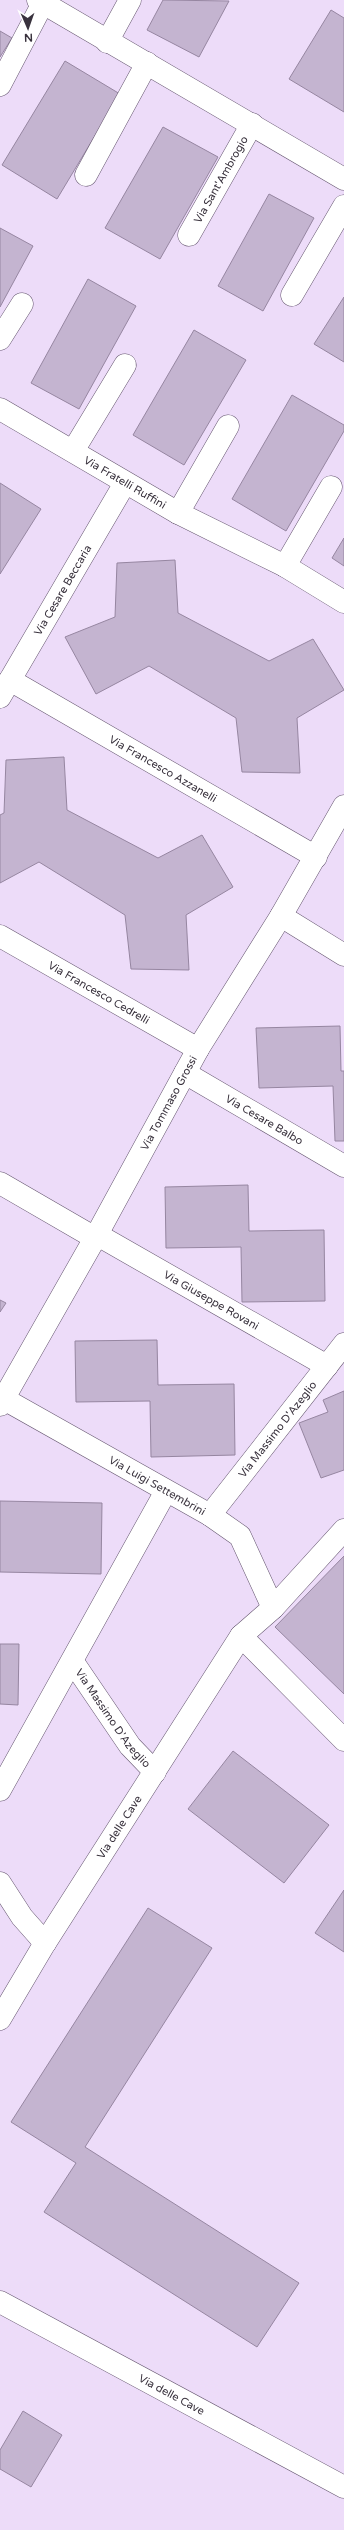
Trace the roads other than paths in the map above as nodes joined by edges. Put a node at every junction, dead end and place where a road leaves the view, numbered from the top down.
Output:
1 (130, 0) edge
2 (41, 1) edge
3 (107, 42) junction
4 (147, 63) junction
5 (0, 85) edge
6 (252, 124) junction
7 (86, 175) dead end
8 (344, 178) edge
9 (344, 206) edge
10 (189, 235) dead end
11 (292, 295) dead end
12 (22, 304) dead end
13 (0, 339) edge
14 (125, 365) dead end
15 (0, 410) edge
16 (228, 426) dead end
17 (73, 451) junction
18 (125, 483) junction
19 (331, 487) dead end
20 (178, 513) junction
21 (285, 566) junction
22 (344, 602) edge
23 (5, 688) edge
24 (344, 806) edge
25 (316, 857) junction
26 (281, 916) junction
27 (0, 936) edge
28 (344, 955) edge
29 (198, 1049) junction
30 (184, 1073) junction
31 (344, 1166) edge
32 (0, 1182) edge
33 (96, 1236) junction
34 (344, 1344) edge
35 (327, 1366) junction
36 (2, 1402) edge
37 (166, 1491) junction
38 (210, 1515) junction
39 (344, 1530) edge
40 (273, 1608) junction
41 (241, 1636) junction
42 (73, 1662) junction
43 (344, 1740) edge
44 (155, 1772) junction
45 (0, 1790) edge
46 (0, 1883) edge
47 (45, 1943) junction
48 (0, 2018) edge
49 (0, 2302) edge
50 (344, 2487) edge

1 - 3 street
2 - 3 street, Via Sant'Ambrogio
2 - 5 street, Via Sant'Ambrogio
3 - 4 street, Via Sant'Ambrogio
4 - 6 street, Via Sant'Ambrogio
4 - 7 street
6 - 8 street, Via Sant'Ambrogio
6 - 10 street, Via Sant'Ambrogio
9 - 11 street
12 - 13 street
14 - 17 street, Via Fratelli Ruffini
15 - 17 street, Via Fratelli Ruffini
16 - 20 street, Via Fratelli Ruffini
17 - 18 street, Via Fratelli Ruffini
18 - 20 street, Via Fratelli Ruffini
18 - 23 street, Via Cesare Beccaria
19 - 21 street
20 - 21 street, Via Fratelli Ruffini
21 - 22 street, Via Fratelli Ruffini
23 - 25 street, Via Francesco Azzanelli
24 - 25 street, Via Tommaso Grossi
25 - 26 street, Via Tommaso Grossi
26 - 28 street
26 - 29 street, Via Tommaso Grossi
27 - 29 street, Via Francesco Cedrelli
29 - 30 street, Via Tommaso Grossi
30 - 31 street, Via Cesare Balbo
30 - 33 street, Via Tommaso Grossi
32 - 33 street, Via Giuseppe Rovani
33 - 35 street, Via Giuseppe Rovani
33 - 36 street, Via Tommaso Grossi
34 - 35 street, Via Massimo D'Azeglio
35 - 38 street, Via Massimo D'Azeglio
36 - 37 street, Via Luigi Settembrini
37 - 38 street, Via Luigi Settembrini
37 - 42 street, Via Massimo D'Azeglio
38 - 40 street, Via Luigi Settembrini
39 - 40 street, Via delle Cave
40 - 41 street, Via delle Cave
41 - 43 street
41 - 44 street, Via delle Cave
42 - 44 street, Via Massimo D'Azeglio
42 - 45 street, Via Massimo D'Azeglio
44 - 47 street, Via delle Cave
46 - 47 street
47 - 48 street, Via delle Cave
49 - 50 street, Via delle Cave

